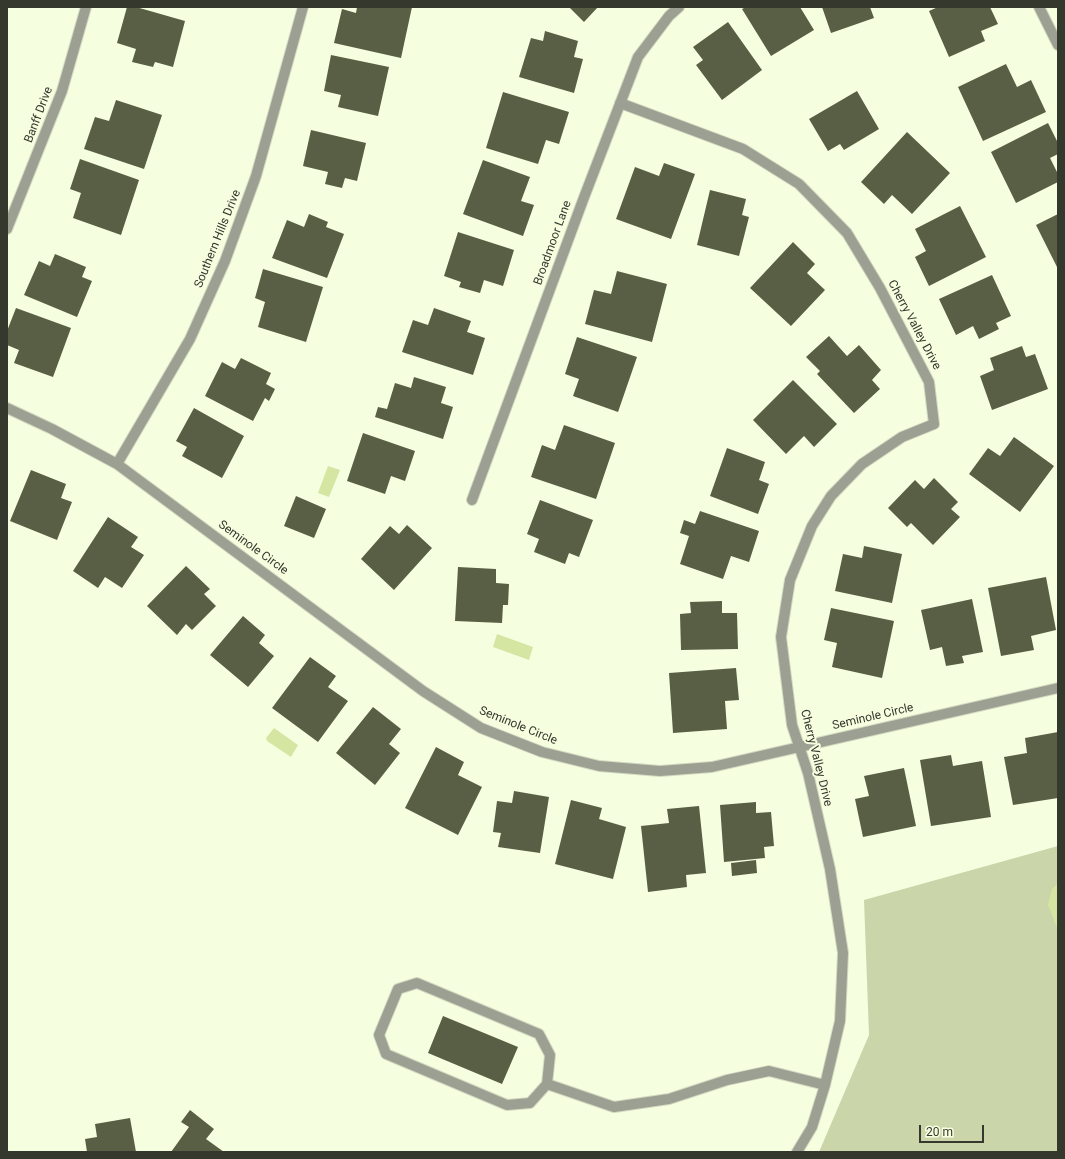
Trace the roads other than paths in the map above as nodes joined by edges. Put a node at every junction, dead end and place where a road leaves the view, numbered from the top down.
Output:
1 (86, 7) edge
2 (303, 7) edge
3 (679, 7) edge
4 (1039, 7) edge
5 (1058, 46) edge
6 (620, 103) junction
7 (7, 229) edge
8 (7, 408) edge
9 (117, 464) junction
10 (472, 500) dead end
11 (1058, 688) edge
12 (799, 747) junction
13 (547, 1084) junction
14 (825, 1085) junction
15 (797, 1152) edge

1 - 7 street, Banff Drive
2 - 9 street, Southern Hills Drive
3 - 6 street, Broadmoor Lane
4 - 5 street
6 - 10 street, Broadmoor Lane
6 - 12 street, Cherry Valley Drive
8 - 9 street, Seminole Circle
9 - 12 street, Seminole Circle
11 - 12 street, Seminole Circle
12 - 14 street, Cherry Valley Drive
13 - 13 street
13 - 14 street
14 - 15 street, Cherry Valley Drive

